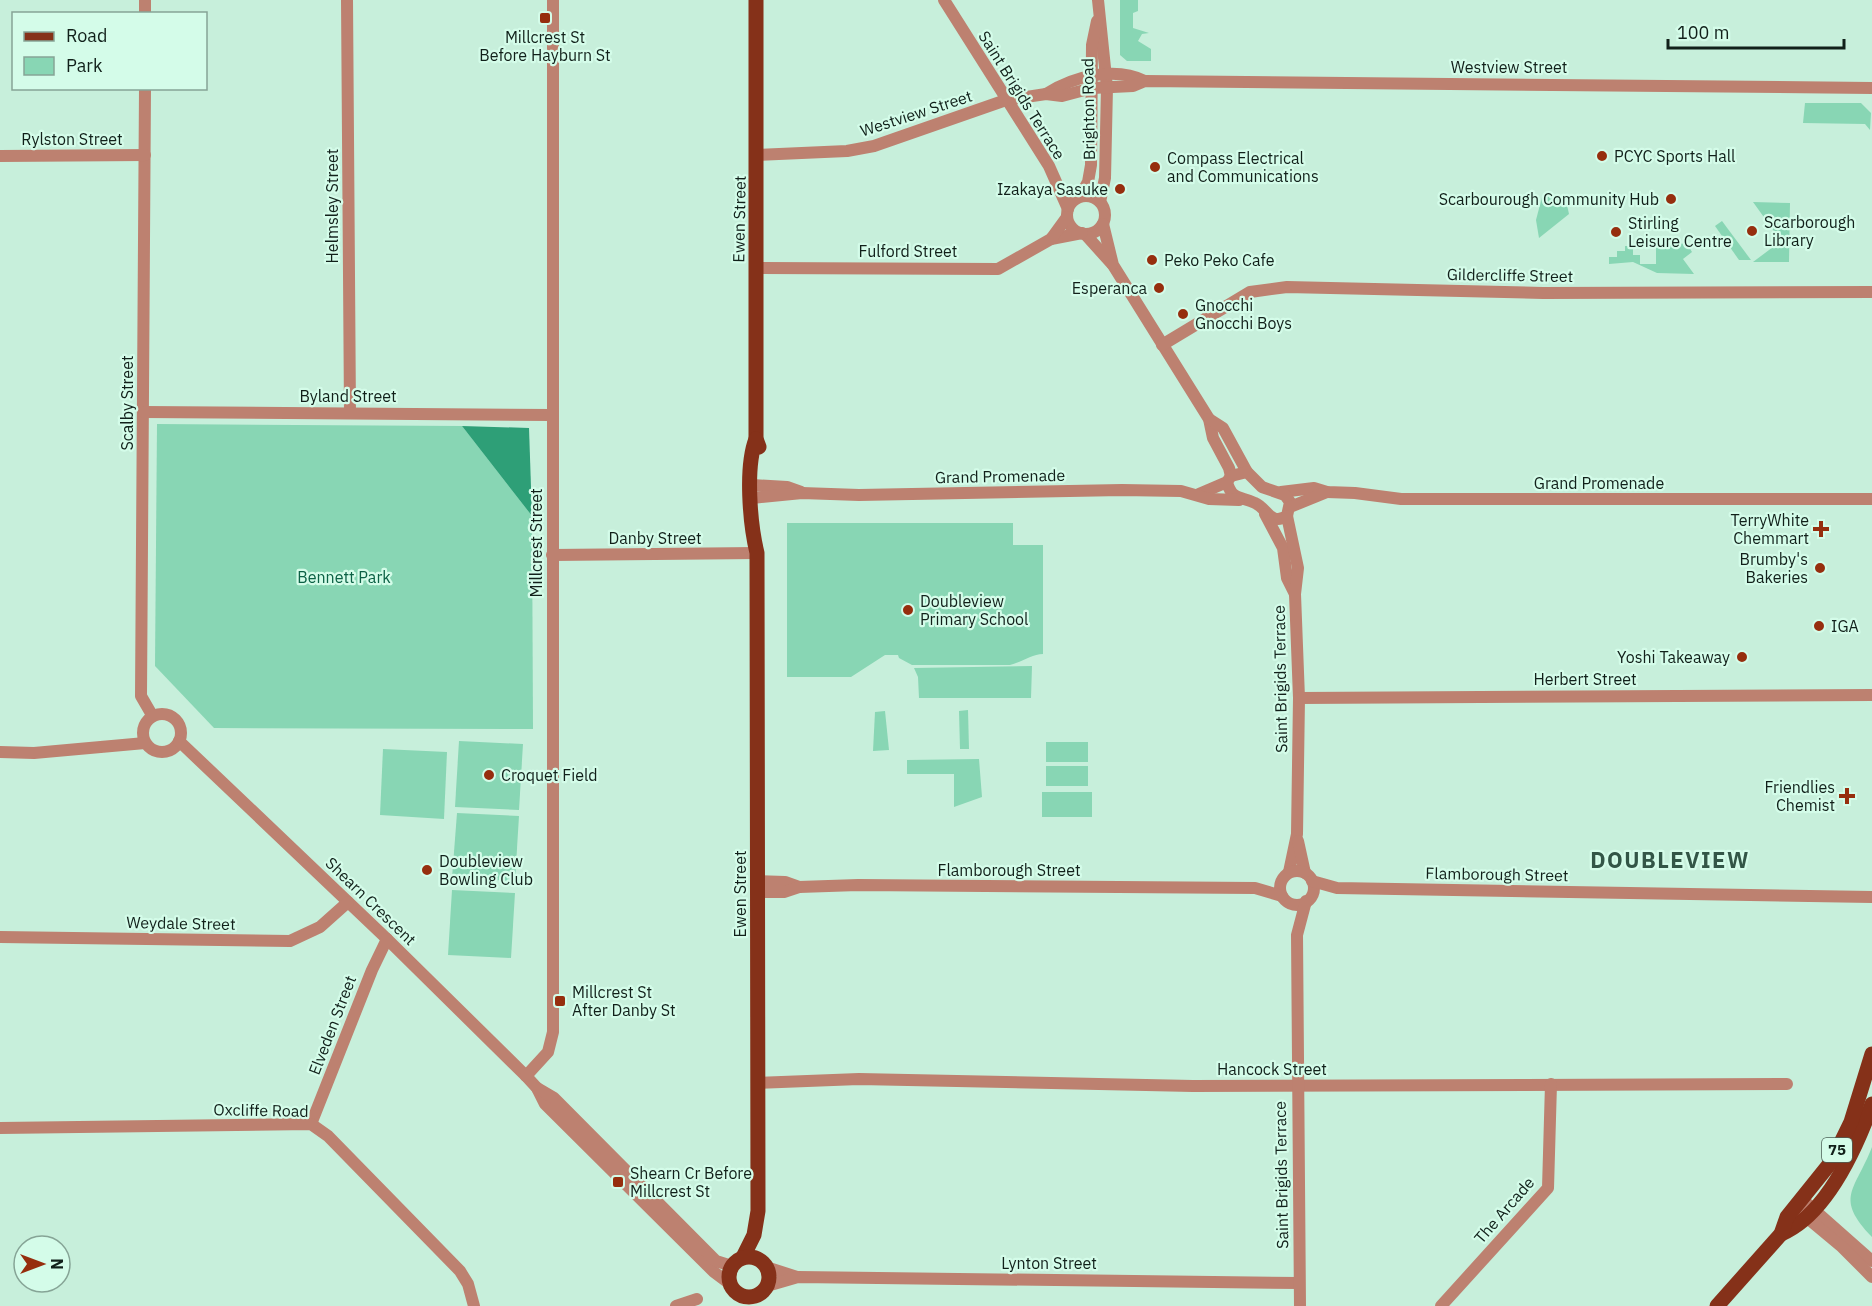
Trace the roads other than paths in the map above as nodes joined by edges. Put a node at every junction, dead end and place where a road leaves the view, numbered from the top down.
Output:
1 (347, 0) edge
2 (553, 0) edge
3 (756, 0) edge
4 (944, 0) edge
5 (1098, 0) edge
6 (1098, 15) junction
7 (1105, 73) junction
8 (1145, 81) junction
9 (1092, 82) junction
10 (1107, 87) junction
11 (1872, 88) edge
12 (145, 90) edge
13 (1006, 100) junction
14 (758, 154) junction
15 (145, 155) junction
16 (0, 156) edge
17 (1080, 196) junction
18 (1100, 202) junction
19 (1068, 213) junction
20 (1103, 224) junction
21 (1083, 233) junction
22 (1051, 239) junction
23 (1113, 265) junction
24 (756, 268) junction
25 (1872, 292) edge
26 (1162, 345) junction
27 (144, 412) junction
28 (350, 412) junction
29 (551, 415) junction
30 (1209, 418) junction
31 (1247, 472) junction
32 (1229, 479) junction
33 (757, 491) junction
34 (1281, 492) junction
35 (1327, 492) junction
36 (1199, 494) junction
37 (1872, 499) edge
38 (1239, 500) junction
39 (1288, 511) junction
40 (1265, 514) junction
41 (757, 553) junction
42 (552, 555) junction
43 (1295, 594) junction
44 (1872, 695) edge
45 (1299, 698) junction
46 (152, 715) junction
47 (179, 741) junction
48 (145, 744) junction
49 (0, 752) edge
50 (1297, 834) junction
51 (1286, 876) junction
52 (1308, 877) junction
53 (758, 887) junction
54 (1255, 888) junction
55 (1337, 888) junction
56 (1872, 897) edge
57 (1284, 898) junction
58 (1309, 899) junction
59 (348, 902) junction
60 (1297, 935) junction
61 (0, 937) edge
62 (387, 939) junction
63 (1872, 1054) edge
64 (526, 1076) junction
65 (758, 1083) junction
66 (1551, 1084) junction
67 (1787, 1084) dead end
68 (1296, 1086) junction
69 (537, 1088) junction
70 (1872, 1104) edge
71 (311, 1124) junction
72 (0, 1128) edge
73 (1805, 1209) junction
74 (754, 1235) junction
75 (737, 1261) junction
76 (1872, 1261) edge
77 (763, 1264) junction
78 (798, 1277) junction
79 (1872, 1277) edge
80 (1299, 1283) junction
81 (730, 1284) junction
82 (761, 1295) edge
83 (697, 1299) dead end
84 (742, 1301) edge
85 (474, 1306) edge
86 (676, 1306) edge
87 (1300, 1306) edge
88 (1442, 1306) edge
89 (1717, 1306) edge

1 - 28 street, Helmsley Street
2 - 29 street, Millcrest Street
3 - 14 main road, Ewen Street
4 - 13 street, Saint Brigids Terrace
5 - 6 street, Brighton Road
6 - 7 street, Brighton Road
6 - 9 street, Brighton Road
7 - 8 street, Westview Street
7 - 9 street, Westview Street
7 - 10 street, Brighton Road
8 - 10 street, Westview Street
8 - 11 street, Westview Street
9 - 10 street, Westview Street
9 - 13 street, Westview Street
9 - 17 street, Brighton Road
10 - 18 street, Brighton Road
12 - 15 street, Scalby Street
13 - 14 street, Westview Street
13 - 19 street, Saint Brigids Terrace
14 - 24 main road, Ewen Street
15 - 16 street, Rylston Street
15 - 27 street, Scalby Street
17 - 18 street
17 - 19 street
18 - 20 street
19 - 21 street
19 - 22 street, Fulford Street
20 - 21 street
20 - 23 street
21 - 22 street, Fulford Street
21 - 23 street
22 - 24 street, Fulford Street
23 - 26 street
24 - 33 main road, Ewen Street
25 - 26 street, Gildercliffe Street
26 - 30 street
27 - 28 street, Byland Street
27 - 46 street, Scalby Street
28 - 29 street, Byland Street
29 - 42 street, Millcrest Street
30 - 31 street
30 - 32 street
31 - 32 street, Grand Promenade
31 - 34 street
32 - 36 street, Grand Promenade
32 - 38 street
33 - 36 street, Grand Promenade
33 - 41 main road, Ewen Street
34 - 35 street, Grand Promenade
34 - 39 street, Saint Brigids Terrace
35 - 37 street, Grand Promenade
35 - 39 street, Grand Promenade
36 - 38 street, Grand Promenade
38 - 40 street
39 - 40 street
39 - 43 street, Saint Brigids Terrace
40 - 43 street, Saint Brigids Terrace
41 - 42 street, Danby Street
41 - 53 main road, Ewen Street
42 - 64 street, Millcrest Street
43 - 45 street, Saint Brigids Terrace
44 - 45 street, Herbert Street
45 - 50 street, Saint Brigids Terrace
46 - 47 street
46 - 48 street
47 - 48 street
47 - 59 street, Shearn Crescent
48 - 49 street
50 - 51 street, Saint Brigids Terrace
50 - 52 street, Saint Brigids Terrace
51 - 52 street, Flamborough Street
51 - 54 street, Flamborough Street
51 - 57 street, Saint Brigids Terrace
52 - 55 street, Flamborough Street
52 - 58 street, Saint Brigids Terrace
53 - 54 street, Flamborough Street
53 - 65 main road, Ewen Street
54 - 57 street, Flamborough Street
55 - 56 street, Flamborough Street
55 - 58 street, Flamborough Street
57 - 58 street, Flamborough Street
57 - 60 street, Saint Brigids Terrace
58 - 60 street, Saint Brigids Terrace
59 - 61 street, Weydale Street
59 - 62 street, Shearn Crescent
60 - 68 street, Saint Brigids Terrace
62 - 64 street, Shearn Crescent
62 - 71 street, Elveden Street
63 - 73 main road, 75
64 - 69 street, Shearn Crescent
65 - 68 street, Hancock Street
65 - 74 main road, Ewen Street
66 - 67 street, Hancock Street
66 - 68 street, Hancock Street
66 - 88 street, The Arcade
68 - 80 street, Saint Brigids Terrace
69 - 75 street, Shearn Crescent
69 - 81 street, Shearn Crescent
70 - 73 main road, 75
71 - 72 street, Oxcliffe Road
71 - 85 street, Oxcliffe Road
73 - 76 street
73 - 79 street
73 - 89 main road, 75
74 - 75 main road, Ewen Street
74 - 77 main road, Ewen Street
75 - 77 main road
75 - 81 main road, Ewen Street
77 - 78 street, Lynton Street
77 - 82 main road, Ewen Street
78 - 80 street, Lynton Street
78 - 82 street, Lynton Street
80 - 87 street, Saint Brigids Terrace
81 - 84 main road
82 - 84 main road
83 - 86 street

